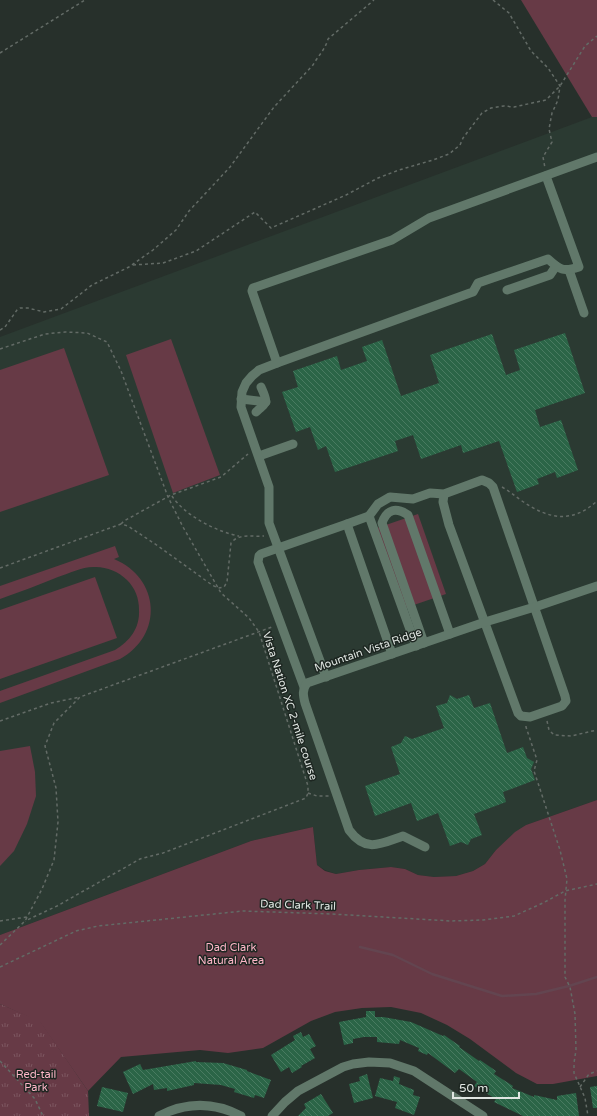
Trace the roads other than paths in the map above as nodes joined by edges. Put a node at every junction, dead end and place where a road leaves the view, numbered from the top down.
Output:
1 (597, 157) edge
2 (546, 176) junction
3 (556, 266) junction
4 (569, 270) junction
5 (507, 290) dead end
6 (584, 313) dead end
7 (277, 363) junction
8 (261, 388) dead end
9 (241, 399) junction
10 (266, 402) junction
11 (256, 412) dead end
12 (293, 444) dead end
13 (257, 453) junction
14 (444, 494) junction
15 (369, 516) junction
16 (347, 524) junction
17 (277, 548) junction
18 (597, 586) edge
19 (535, 607) junction
20 (485, 622) junction
21 (450, 634) junction
22 (420, 644) junction
23 (392, 654) junction
24 (326, 677) junction
25 (304, 688) junction
26 (425, 846) dead end
27 (159, 1116) edge
28 (241, 1116) edge
29 (272, 1116) edge
30 (483, 1116) edge

1 - 2 street
2 - 4 street
2 - 7 street
3 - 4 street
3 - 5 street
3 - 7 street
4 - 6 street
7 - 9 street
8 - 10 street
9 - 10 street
9 - 13 street
10 - 11 street
12 - 13 street
13 - 17 street
14 - 15 street
14 - 19 street
14 - 20 street
15 - 16 street
15 - 22 street
16 - 17 street
16 - 23 street
17 - 24 street
17 - 25 street
18 - 19 street, Mountain Vista Ridge
19 - 20 street, Mountain Vista Ridge
19 - 20 street
20 - 21 street, Mountain Vista Ridge
21 - 22 street, Mountain Vista Ridge
21 - 22 street
22 - 23 street, Mountain Vista Ridge
23 - 24 street, Mountain Vista Ridge
24 - 25 street, Mountain Vista Ridge
25 - 26 street
27 - 28 street
29 - 30 street

